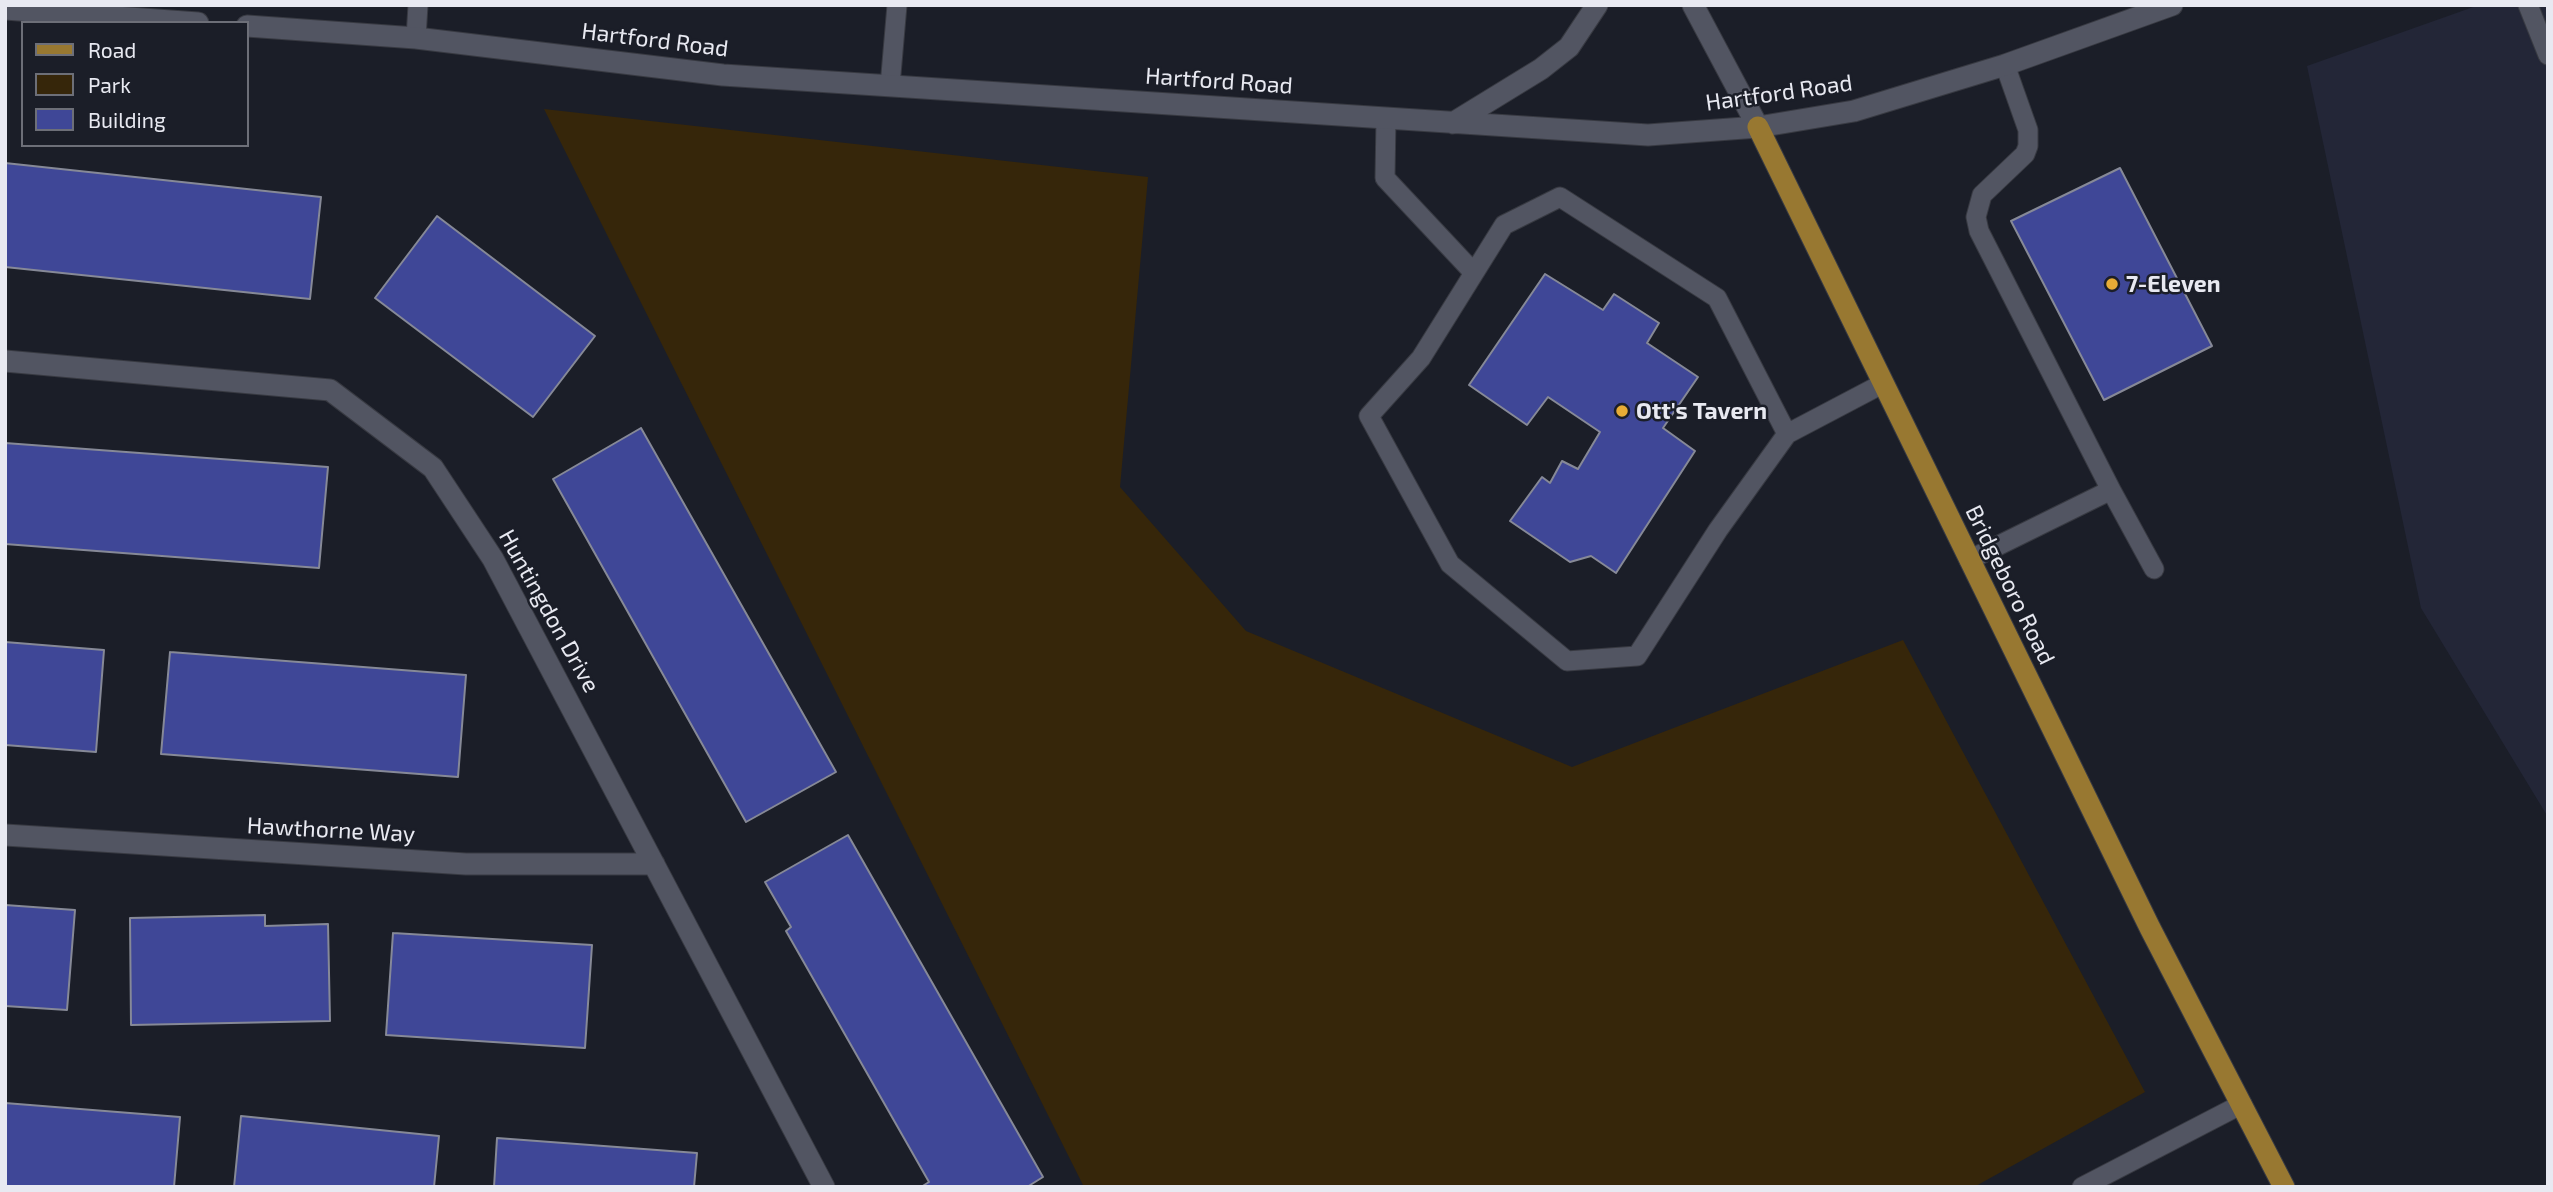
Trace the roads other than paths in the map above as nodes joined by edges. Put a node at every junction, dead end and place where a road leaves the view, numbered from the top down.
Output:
1 (418, 5) edge
2 (897, 5) edge
3 (1597, 5) edge
4 (1693, 5) edge
5 (2172, 5) edge
6 (2528, 5) edge
7 (5, 9) edge
8 (170, 21) edge
9 (248, 26) edge
10 (416, 38) junction
11 (2548, 55) edge
12 (2005, 65) junction
13 (890, 86) junction
14 (1386, 118) junction
15 (1453, 122) junction
16 (1758, 128) junction
17 (1474, 273) junction
18 (5, 361) edge
19 (1882, 384) junction
20 (1787, 434) junction
21 (2111, 490) junction
22 (1969, 560) junction
23 (2154, 569) dead end
24 (5, 835) edge
25 (654, 864) junction
26 (2242, 1104) junction
27 (824, 1187) edge
28 (2082, 1187) edge
29 (2284, 1187) edge

1 - 10 lane
2 - 13 lane
3 - 15 main road
4 - 16 main road, Bridgeboro Road
5 - 12 main road, Hartford Road
6 - 11 lane
7 - 8 main road
9 - 10 main road, Hartford Road
10 - 13 main road, Hartford Road
12 - 16 main road, Hartford Road
12 - 21 lane
13 - 14 main road, Hartford Road
14 - 15 main road, Hartford Road
14 - 17 lane
15 - 16 main road, Hartford Road
16 - 19 main road, Bridgeboro Road
17 - 20 lane
17 - 20 lane
18 - 25 main road, Huntingdon Drive
19 - 20 lane
19 - 22 main road, Bridgeboro Road
21 - 22 lane
21 - 23 lane
22 - 26 main road, Bridgeboro Road
24 - 25 main road, Hawthorne Way
25 - 27 main road, Huntingdon Drive
26 - 28 lane
26 - 29 main road, Bridgeboro Road

